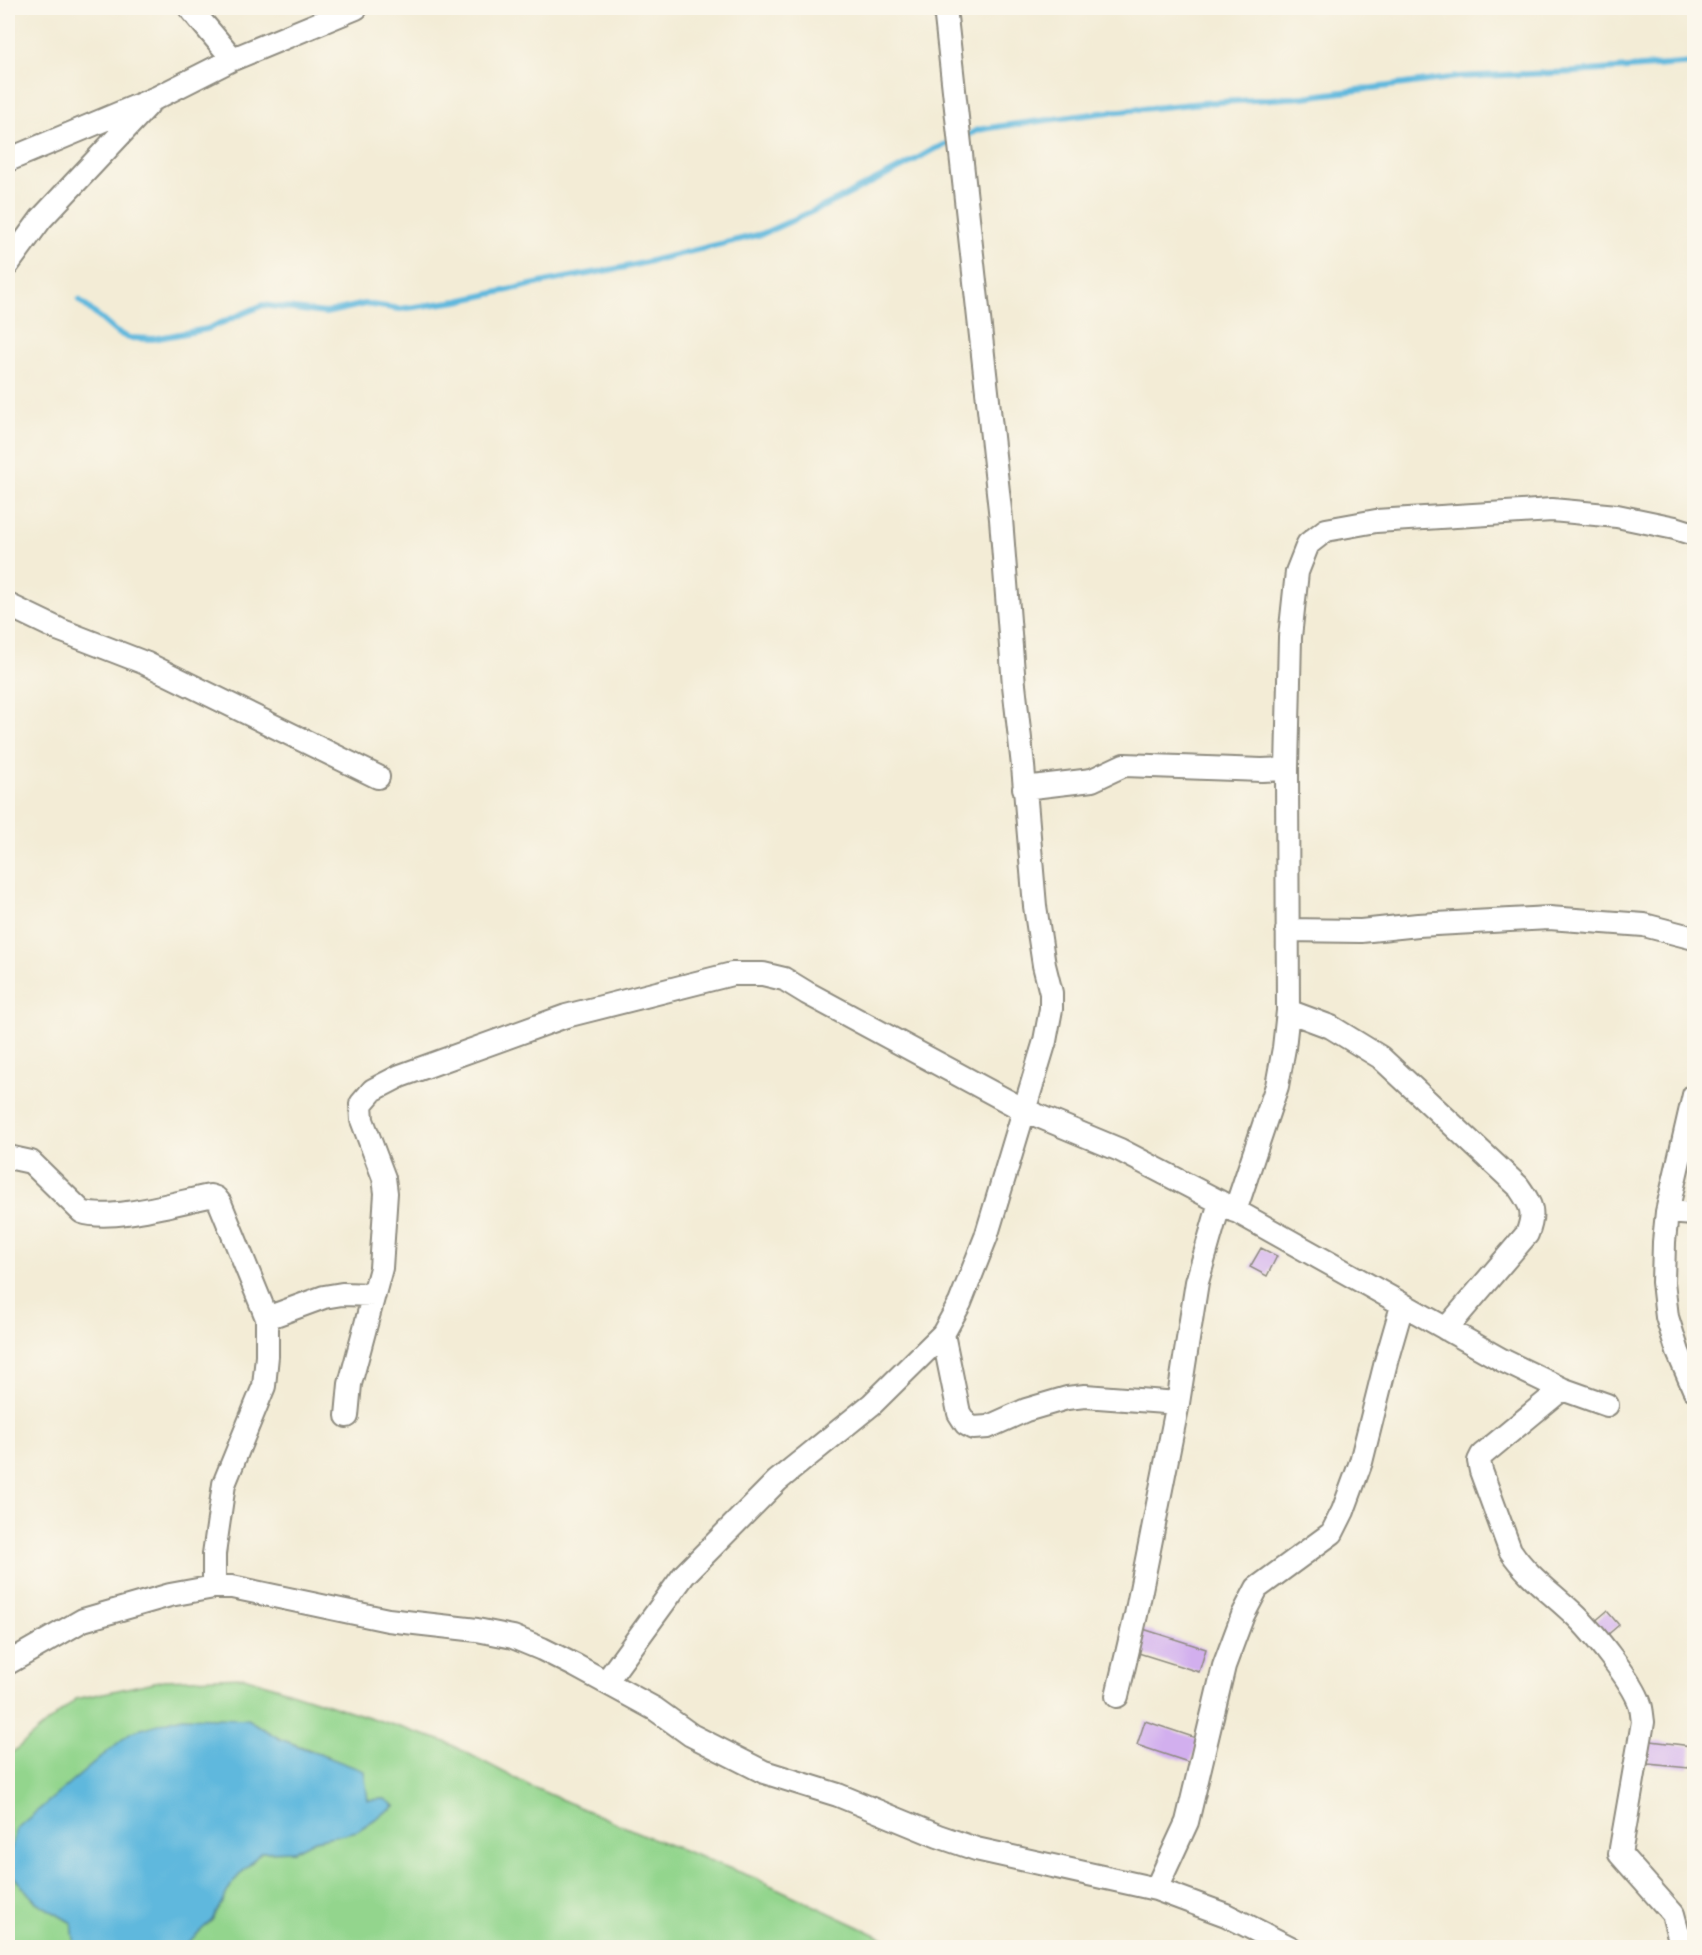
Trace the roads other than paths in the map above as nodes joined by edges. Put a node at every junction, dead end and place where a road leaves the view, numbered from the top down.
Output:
1 (190, 8) edge
2 (356, 8) edge
3 (945, 8) edge
4 (233, 59) junction
5 (156, 98) junction
6 (8, 160) edge
7 (8, 264) edge
8 (1695, 534) edge
9 (8, 605) edge
10 (1287, 769) junction
11 (378, 777) dead end
12 (1024, 788) junction
13 (1287, 930) junction
14 (1695, 938) edge
15 (1288, 1011) junction
16 (1695, 1095) edge
17 (1024, 1110) junction
18 (8, 1157) edge
19 (1228, 1206) junction
20 (1667, 1212) junction
21 (1695, 1214) edge
22 (374, 1295) junction
23 (1402, 1306) junction
24 (267, 1318) junction
25 (1446, 1329) junction
26 (943, 1334) junction
27 (1562, 1389) junction
28 (1695, 1389) edge
29 (1178, 1403) junction
30 (1607, 1405) dead end
31 (347, 1416) dead end
32 (214, 1587) junction
33 (8, 1664) edge
34 (606, 1682) junction
35 (1117, 1696) dead end
36 (1156, 1889) junction
37 (1291, 1947) edge
38 (1682, 1947) edge

1 - 4 street
2 - 4 street
3 - 12 street
4 - 5 street
5 - 6 street
5 - 7 street
8 - 10 street
9 - 11 street
10 - 12 street
10 - 13 street
12 - 17 street
13 - 14 street
13 - 15 street
15 - 19 street
15 - 25 street
16 - 20 street
17 - 19 street
17 - 22 street
17 - 26 street
18 - 24 street
19 - 23 street
19 - 29 street
20 - 21 street
20 - 28 street
22 - 24 street
22 - 31 street
23 - 25 street
23 - 36 street
24 - 32 street
25 - 27 street
26 - 29 street
26 - 34 street
27 - 30 street
27 - 38 street
29 - 35 street
32 - 33 street
32 - 34 street
34 - 36 street
36 - 37 street

